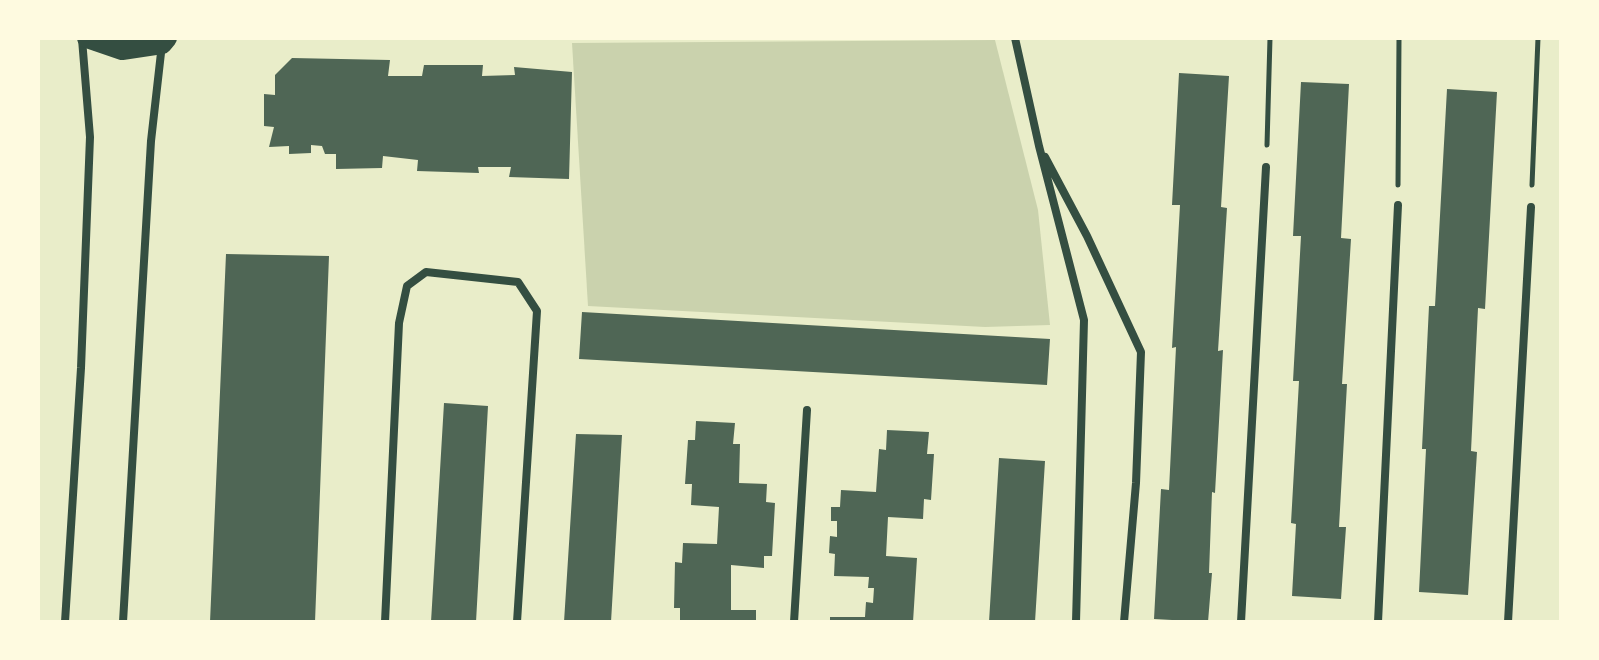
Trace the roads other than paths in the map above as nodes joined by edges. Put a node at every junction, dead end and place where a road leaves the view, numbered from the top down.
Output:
1 (85, 38) edge
2 (1015, 38) edge
3 (165, 41) edge
4 (1039, 146) junction
5 (1266, 167) road end
6 (1398, 205) road end
7 (1531, 207) road end
8 (807, 410) dead end
9 (65, 622) edge
10 (123, 622) edge
11 (385, 622) edge
12 (517, 622) edge
13 (794, 622) edge
14 (1076, 622) edge
15 (1124, 622) edge
16 (1241, 622) edge
17 (1378, 622) edge
18 (1508, 622) edge

1 - 3 main road
1 - 9 street
2 - 4 street
3 - 10 street
4 - 14 street
4 - 15 street
5 - 16 street
6 - 17 street
7 - 18 street
8 - 13 street
11 - 12 street

